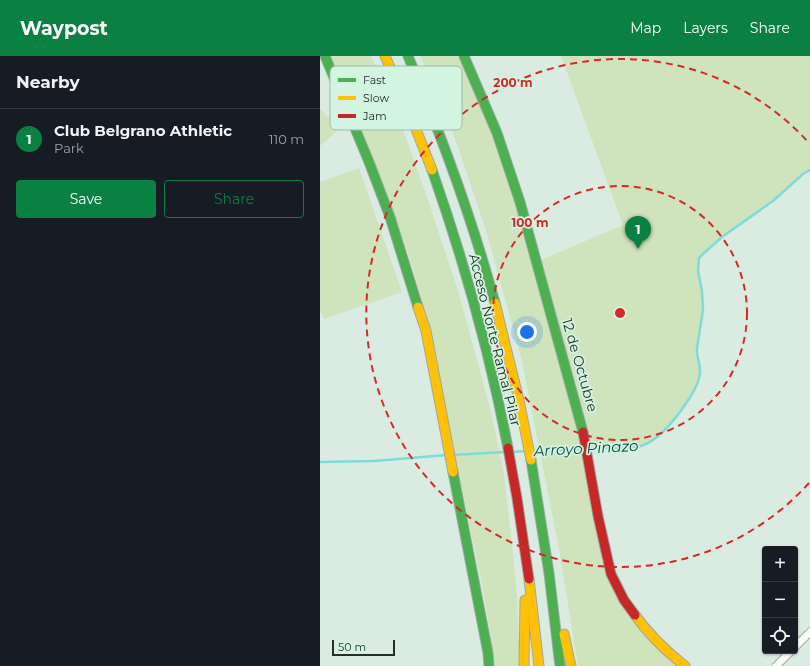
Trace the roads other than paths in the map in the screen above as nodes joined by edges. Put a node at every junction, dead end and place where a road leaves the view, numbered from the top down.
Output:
1 (324, 56) edge
2 (385, 56) edge
3 (408, 56) edge
4 (464, 56) edge
5 (389, 66) edge
6 (412, 66) edge
7 (330, 70) edge
8 (355, 130) edge
9 (415, 130) edge
10 (439, 130) edge
11 (526, 561) junction
12 (552, 586) junction
13 (809, 635) edge
14 (798, 644) edge
15 (788, 654) edge
16 (489, 666) edge
17 (524, 666) edge
18 (539, 666) edge
19 (560, 666) edge
20 (571, 666) edge
21 (686, 666) edge
22 (776, 666) edge

1 - 7 main road
2 - 5 main road, Acceso Norte Ramal Pilar
3 - 6 main road, Acceso Norte Ramal Pilar
4 - 21 main road, 12 de Octubre
8 - 16 main road
9 - 11 main road, Acceso Norte Ramal Pilar
10 - 12 main road, Acceso Norte Ramal Pilar
11 - 17 main road
11 - 18 main road, Acceso Norte Ramal Pilar
12 - 19 main road, Acceso Norte Ramal Pilar
12 - 20 main road
13 - 14 street
15 - 22 street

